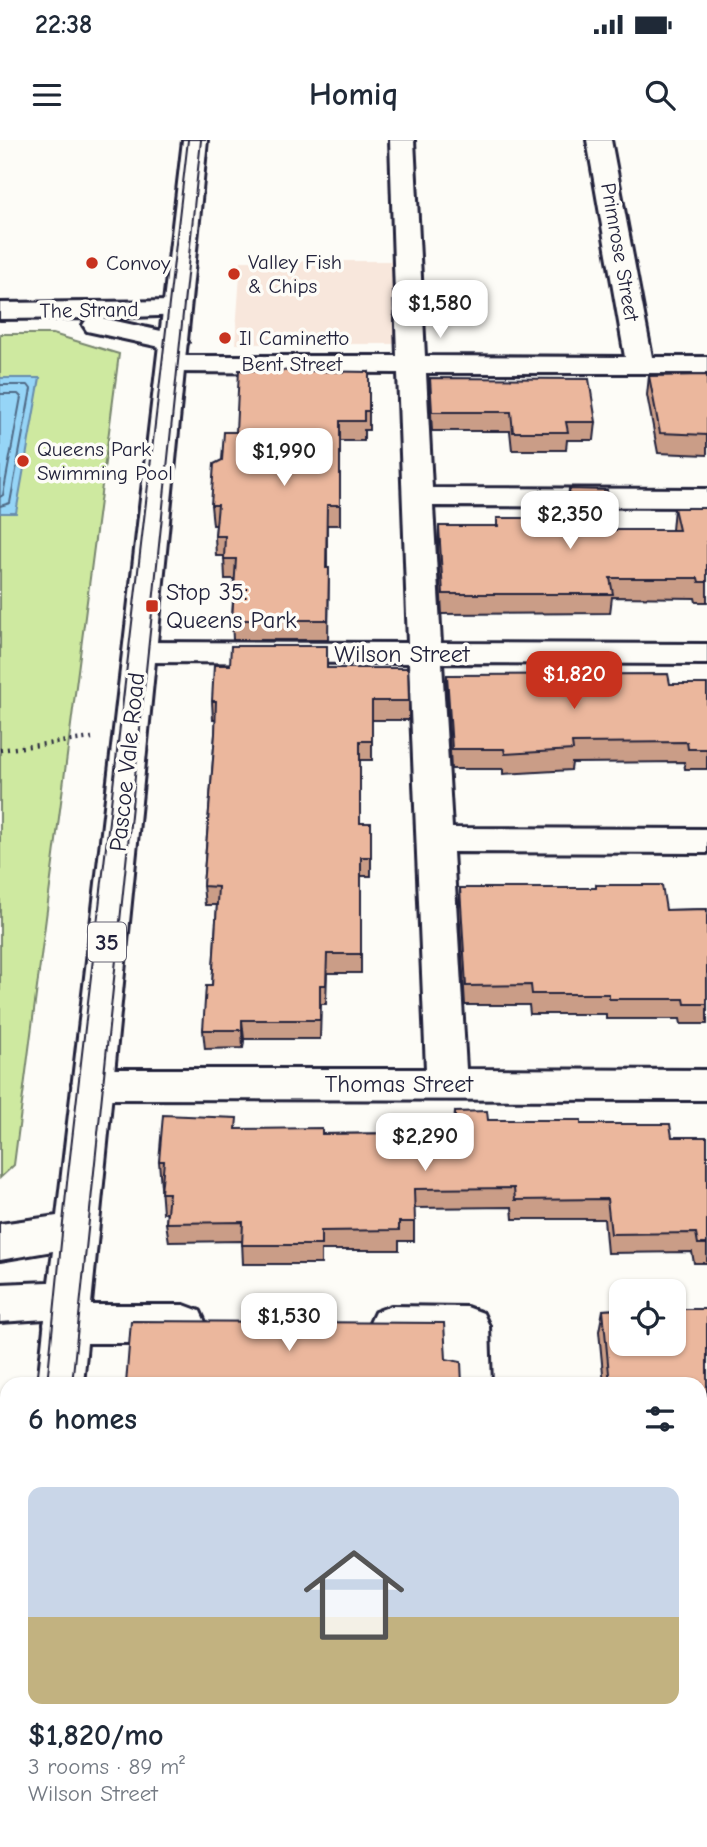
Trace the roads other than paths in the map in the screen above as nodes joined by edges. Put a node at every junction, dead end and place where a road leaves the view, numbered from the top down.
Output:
1 (195, 140) edge
2 (402, 140) edge
3 (599, 140) edge
4 (177, 309) junction
5 (0, 312) edge
6 (173, 353) junction
7 (412, 365) junction
8 (640, 365) junction
9 (707, 365) edge
10 (417, 497) junction
11 (707, 498) edge
12 (139, 652) junction
13 (425, 654) junction
14 (707, 654) edge
15 (435, 840) junction
16 (707, 841) edge
17 (92, 1084) junction
18 (447, 1084) junction
19 (707, 1085) edge
20 (77, 1233) junction
21 (0, 1242) edge
22 (0, 1303) edge
23 (68, 1312) junction
24 (217, 1325) edge
25 (356, 1325) edge
26 (61, 1377) edge
27 (469, 1377) edge

1 - 4 street, Pascoe Vale Road / 35
2 - 7 street
3 - 8 street, Primrose Street
4 - 5 street, The Strand
4 - 6 street, Pascoe Vale Road / 35
5 - 6 street, The Strand
6 - 7 street, Bent Street
6 - 12 street, Pascoe Vale Road / 35
7 - 8 street, Bent Street
7 - 10 street
8 - 9 street, Bent Street
10 - 11 street
10 - 13 street
12 - 13 street, Wilson Street
12 - 17 street, Pascoe Vale Road / 35
13 - 14 street, Wilson Street
13 - 15 street
15 - 16 street
15 - 18 street
17 - 18 street, Thomas Street
17 - 20 street, Pascoe Vale Road / 35
18 - 19 street, Thomas Street
20 - 21 street
20 - 23 street, Pascoe Vale Road / 35
22 - 23 street
23 - 24 street
23 - 26 street, Pascoe Vale Road / 35
25 - 27 street

